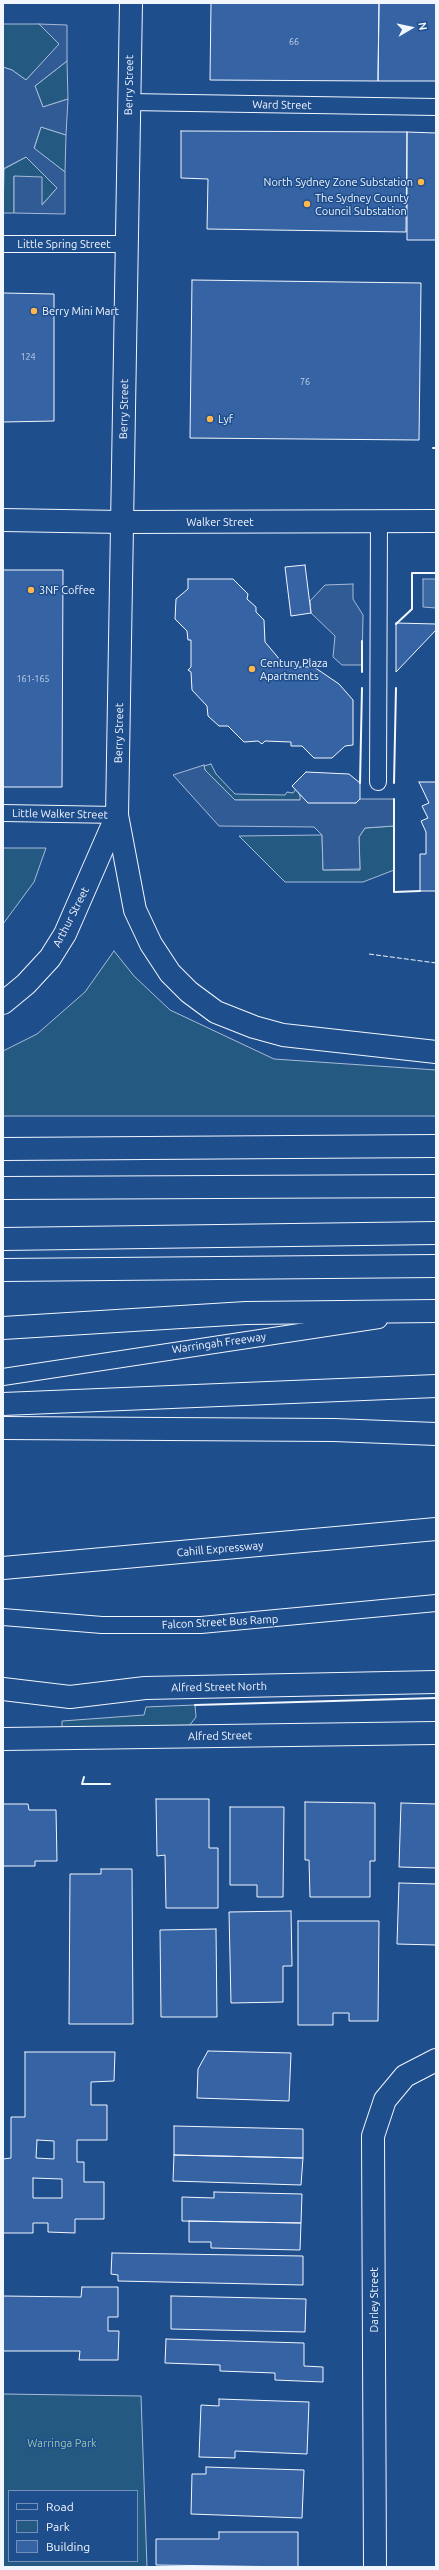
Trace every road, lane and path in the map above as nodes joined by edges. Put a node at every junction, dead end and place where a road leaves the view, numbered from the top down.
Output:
1 (130, 3) edge
2 (129, 102) junction
3 (436, 107) edge
4 (3, 244) edge
5 (126, 244) junction
6 (3, 520) edge
7 (379, 521) junction
8 (436, 521) edge
9 (122, 522) junction
10 (378, 782) dead end
11 (3, 813) edge
12 (117, 815) junction
13 (3, 1003) edge
14 (436, 1052) edge
15 (436, 1146) edge
16 (3, 1149) edge
17 (436, 1186) edge
18 (3, 1188) edge
19 (436, 1233) edge
20 (3, 1239) edge
21 (436, 1266) edge
22 (3, 1270) edge
23 (436, 1311) edge
24 (3, 1328) edge
25 (3, 1377) edge
26 (436, 1386) edge
27 (3, 1404) edge
28 (3, 1428) edge
29 (436, 1434) edge
30 (436, 1529) edge
31 (11, 1567) edge
32 (436, 1603) edge
33 (3, 1617) edge
34 (436, 1682) edge
35 (3, 1689) edge
36 (436, 1733) edge
37 (3, 1739) edge
38 (436, 2060) edge
39 (375, 2567) edge

1 - 2 main road, Berry Street
2 - 3 lane, Ward Street
2 - 5 main road, Berry Street
4 - 5 lane, Little Spring Street
5 - 9 main road, Berry Street
6 - 9 main road, Walker Street
7 - 8 main road, Walker Street
7 - 9 main road, Walker Street
7 - 10 lane
9 - 12 main road, Berry Street
11 - 12 lane, Little Walker Street
12 - 13 main road, Arthur Street
12 - 14 main road
15 - 16 main road
17 - 18 main road
19 - 20 main road
21 - 22 main road
23 - 24 main road, Warringah Freeway
23 - 25 lane, Warringah Freeway
26 - 27 main road
28 - 29 main road
30 - 31 main road, Cahill Expressway
32 - 33 lane, Falcon Street Bus Ramp
34 - 35 main road, Alfred Street North
36 - 37 main road, Alfred Street
38 - 39 main road, Darley Street

